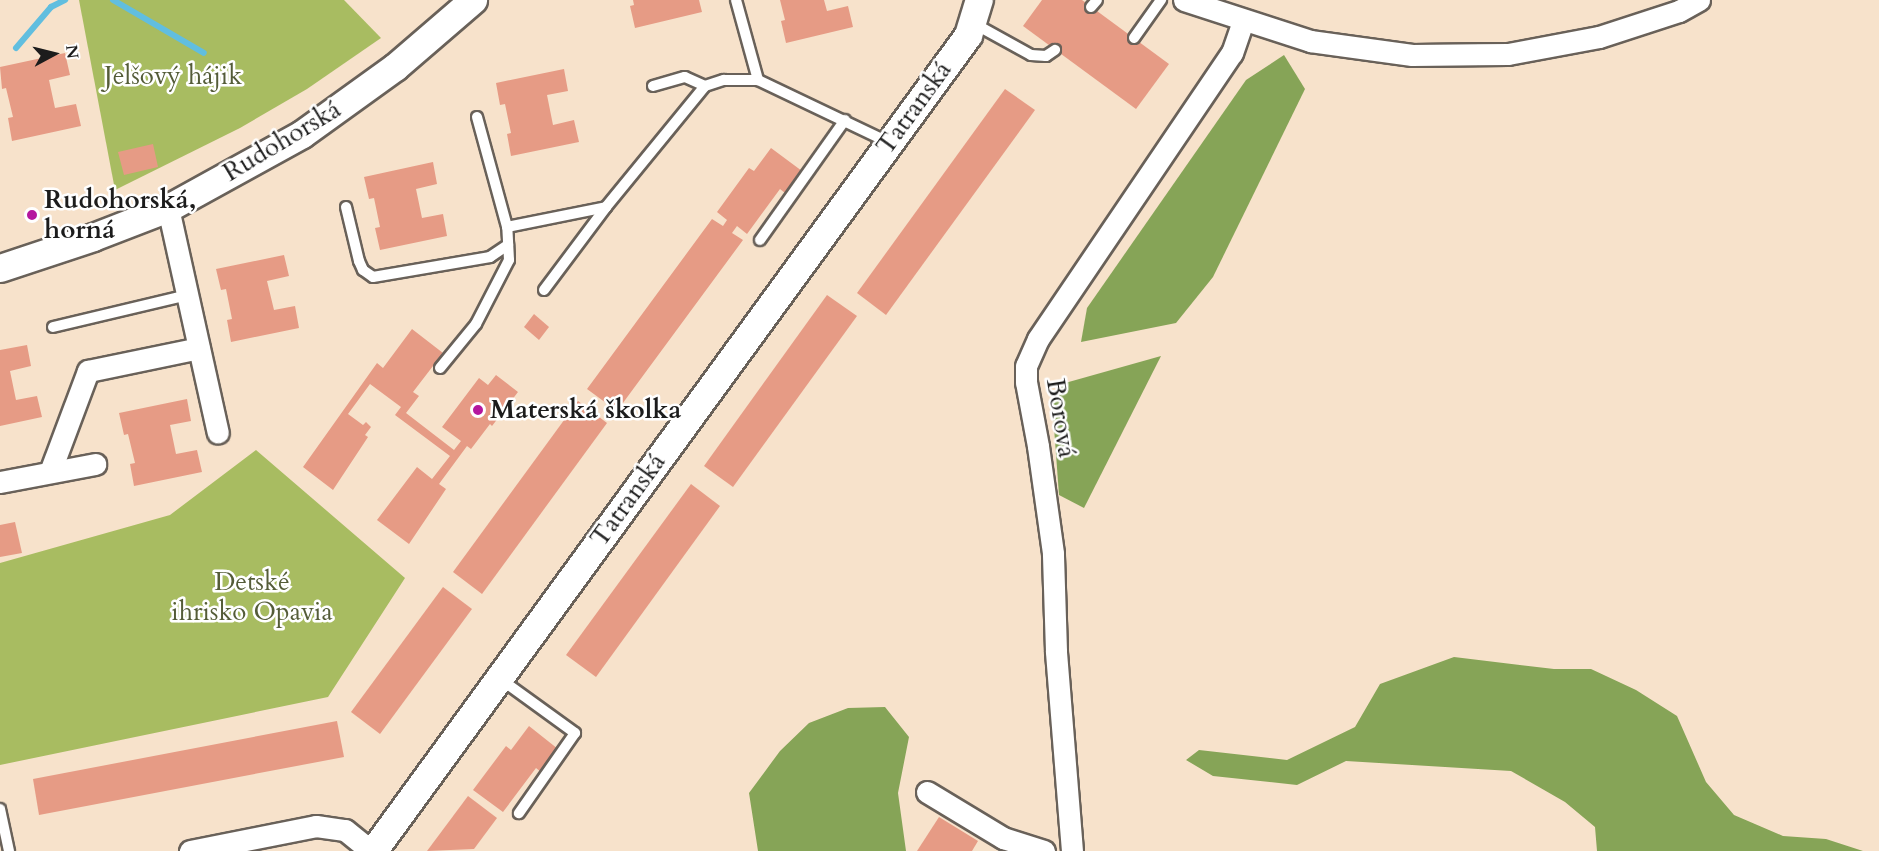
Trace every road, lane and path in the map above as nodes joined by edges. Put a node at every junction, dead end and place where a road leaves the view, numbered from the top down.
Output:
1 (473, 0) edge
2 (736, 0) edge
3 (1161, 0) edge
4 (1184, 0) edge
5 (1699, 0) edge
6 (976, 11) edge
7 (1243, 21) junction
8 (1134, 38) dead end
9 (1055, 50) dead end
10 (758, 80) junction
11 (653, 86) dead end
12 (705, 86) junction
13 (477, 117) dead end
14 (844, 120) junction
15 (888, 142) junction
16 (346, 207) dead end
17 (606, 207) junction
18 (168, 208) junction
19 (507, 227) junction
20 (760, 240) dead end
21 (508, 245) junction
22 (0, 268) edge
23 (544, 290) dead end
24 (187, 295) junction
25 (53, 327) dead end
26 (199, 348) junction
27 (441, 368) dead end
28 (218, 433) dead end
29 (95, 464) dead end
30 (50, 472) junction
31 (0, 482) edge
32 (499, 678) junction
33 (927, 792) dead end
34 (0, 809) edge
35 (519, 813) dead end
36 (9, 851) edge
37 (190, 851) edge
38 (372, 851) edge
39 (1044, 851) edge
40 (1058, 851) edge
41 (1072, 851) edge

1 - 18 street, Rudohorská
2 - 10 lane
3 - 8 lane
4 - 7 street
5 - 7 street
6 - 9 lane
6 - 15 street, Tatranská
7 - 41 street, Borová
10 - 12 lane
10 - 14 lane
11 - 12 lane
12 - 17 lane
13 - 19 lane
14 - 15 lane
14 - 20 lane
15 - 32 street, Tatranská
16 - 21 lane
17 - 19 lane
17 - 23 lane
18 - 22 street, Rudohorská
18 - 24 street
19 - 21 lane
21 - 27 lane
24 - 25 lane
24 - 26 street
26 - 28 street
26 - 30 street
29 - 30 street
30 - 31 street
32 - 35 lane
32 - 38 street, Tatranská
33 - 39 street
34 - 36 lane
37 - 38 street, Tatranská
40 - 41 street, Borová

